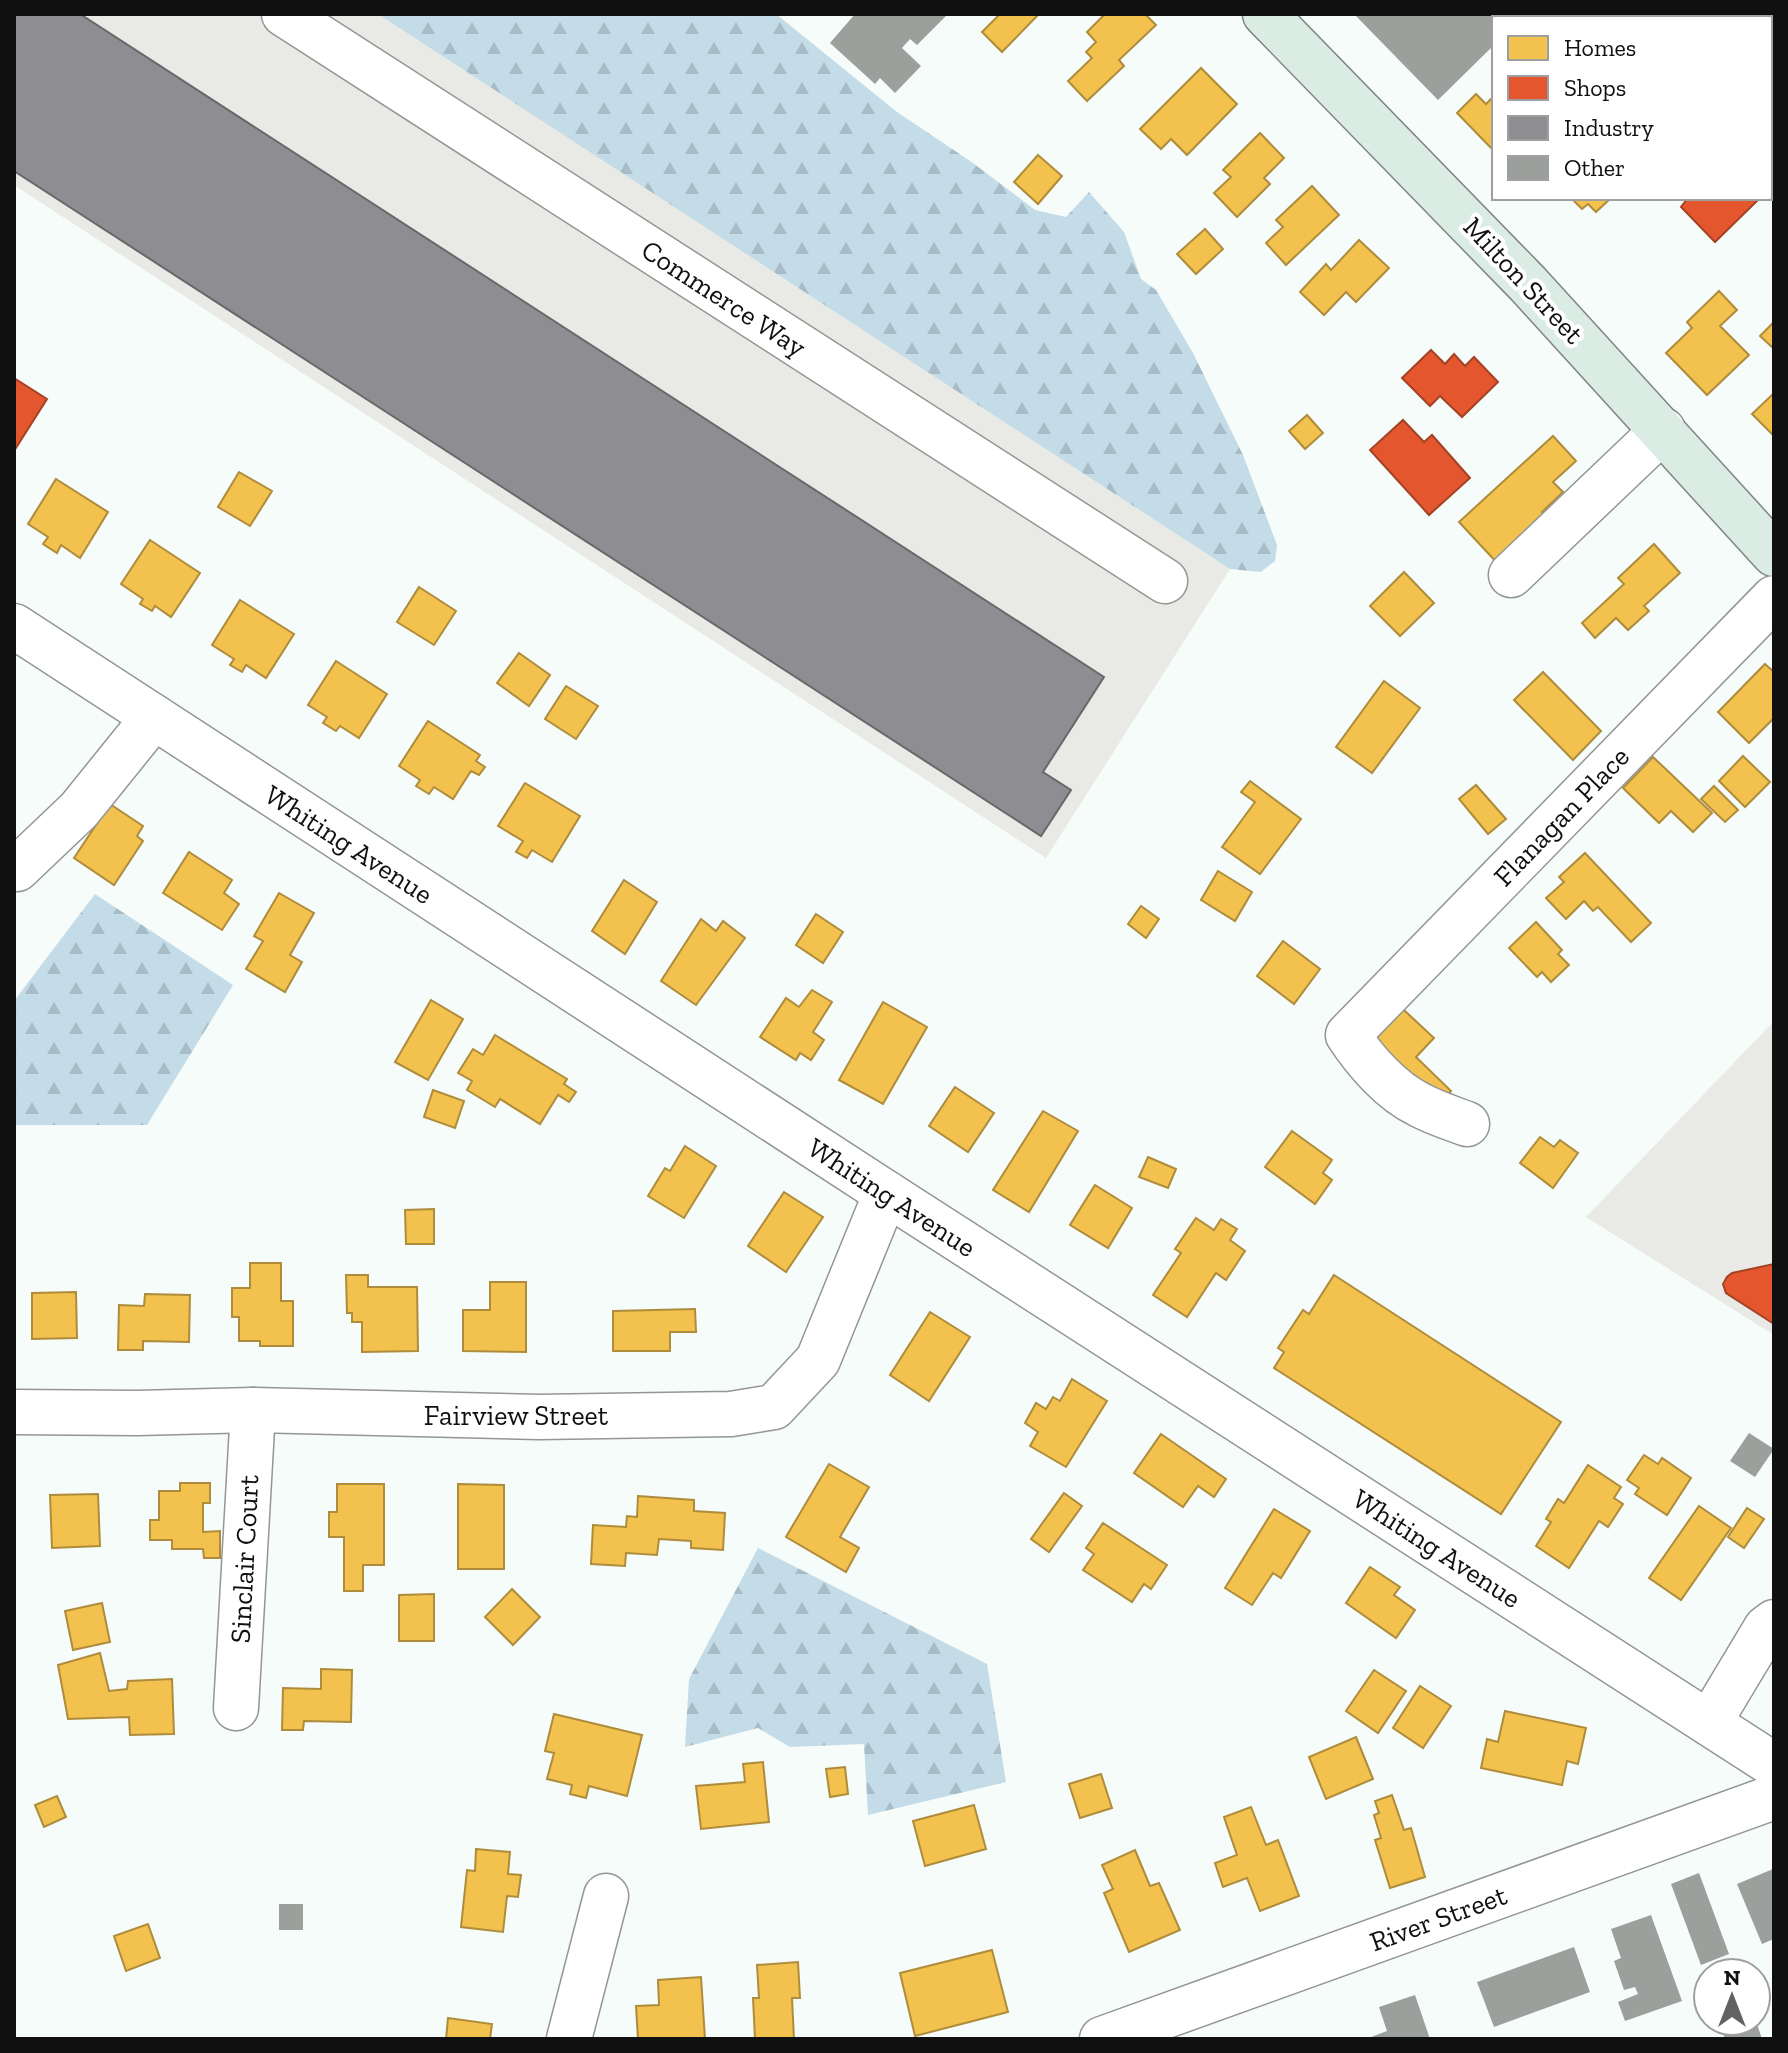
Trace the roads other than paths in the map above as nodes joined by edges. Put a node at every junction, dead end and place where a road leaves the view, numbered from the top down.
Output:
1 (284, 14) edge
2 (1265, 14) edge
3 (1663, 430) junction
4 (1774, 554) edge
5 (1511, 575) dead end
6 (1165, 581) dead end
7 (1774, 598) edge
8 (14, 626) edge
9 (154, 717) junction
10 (17, 869) dead end
11 (1467, 1124) dead end
12 (886, 1193) junction
13 (253, 1410) junction
14 (14, 1412) edge
15 (1774, 1622) edge
16 (236, 1708) dead end
17 (1709, 1723) junction
18 (1774, 1765) edge
19 (1774, 1797) edge
20 (606, 1896) dead end
21 (569, 2039) edge
22 (1102, 2039) edge

1 - 6 street, Commerce Way
2 - 3 main road, Milton Street
3 - 4 main road, Milton Street
3 - 5 street
7 - 11 street, Flanagan Place
8 - 9 street, Whiting Avenue
9 - 10 street
9 - 12 street, Whiting Avenue
12 - 13 street, Fairview Street
12 - 17 street, Whiting Avenue
13 - 14 street, Fairview Street
13 - 16 street, Sinclair Court
15 - 17 street
17 - 18 street, Whiting Avenue
19 - 22 street, River Street
20 - 21 street

